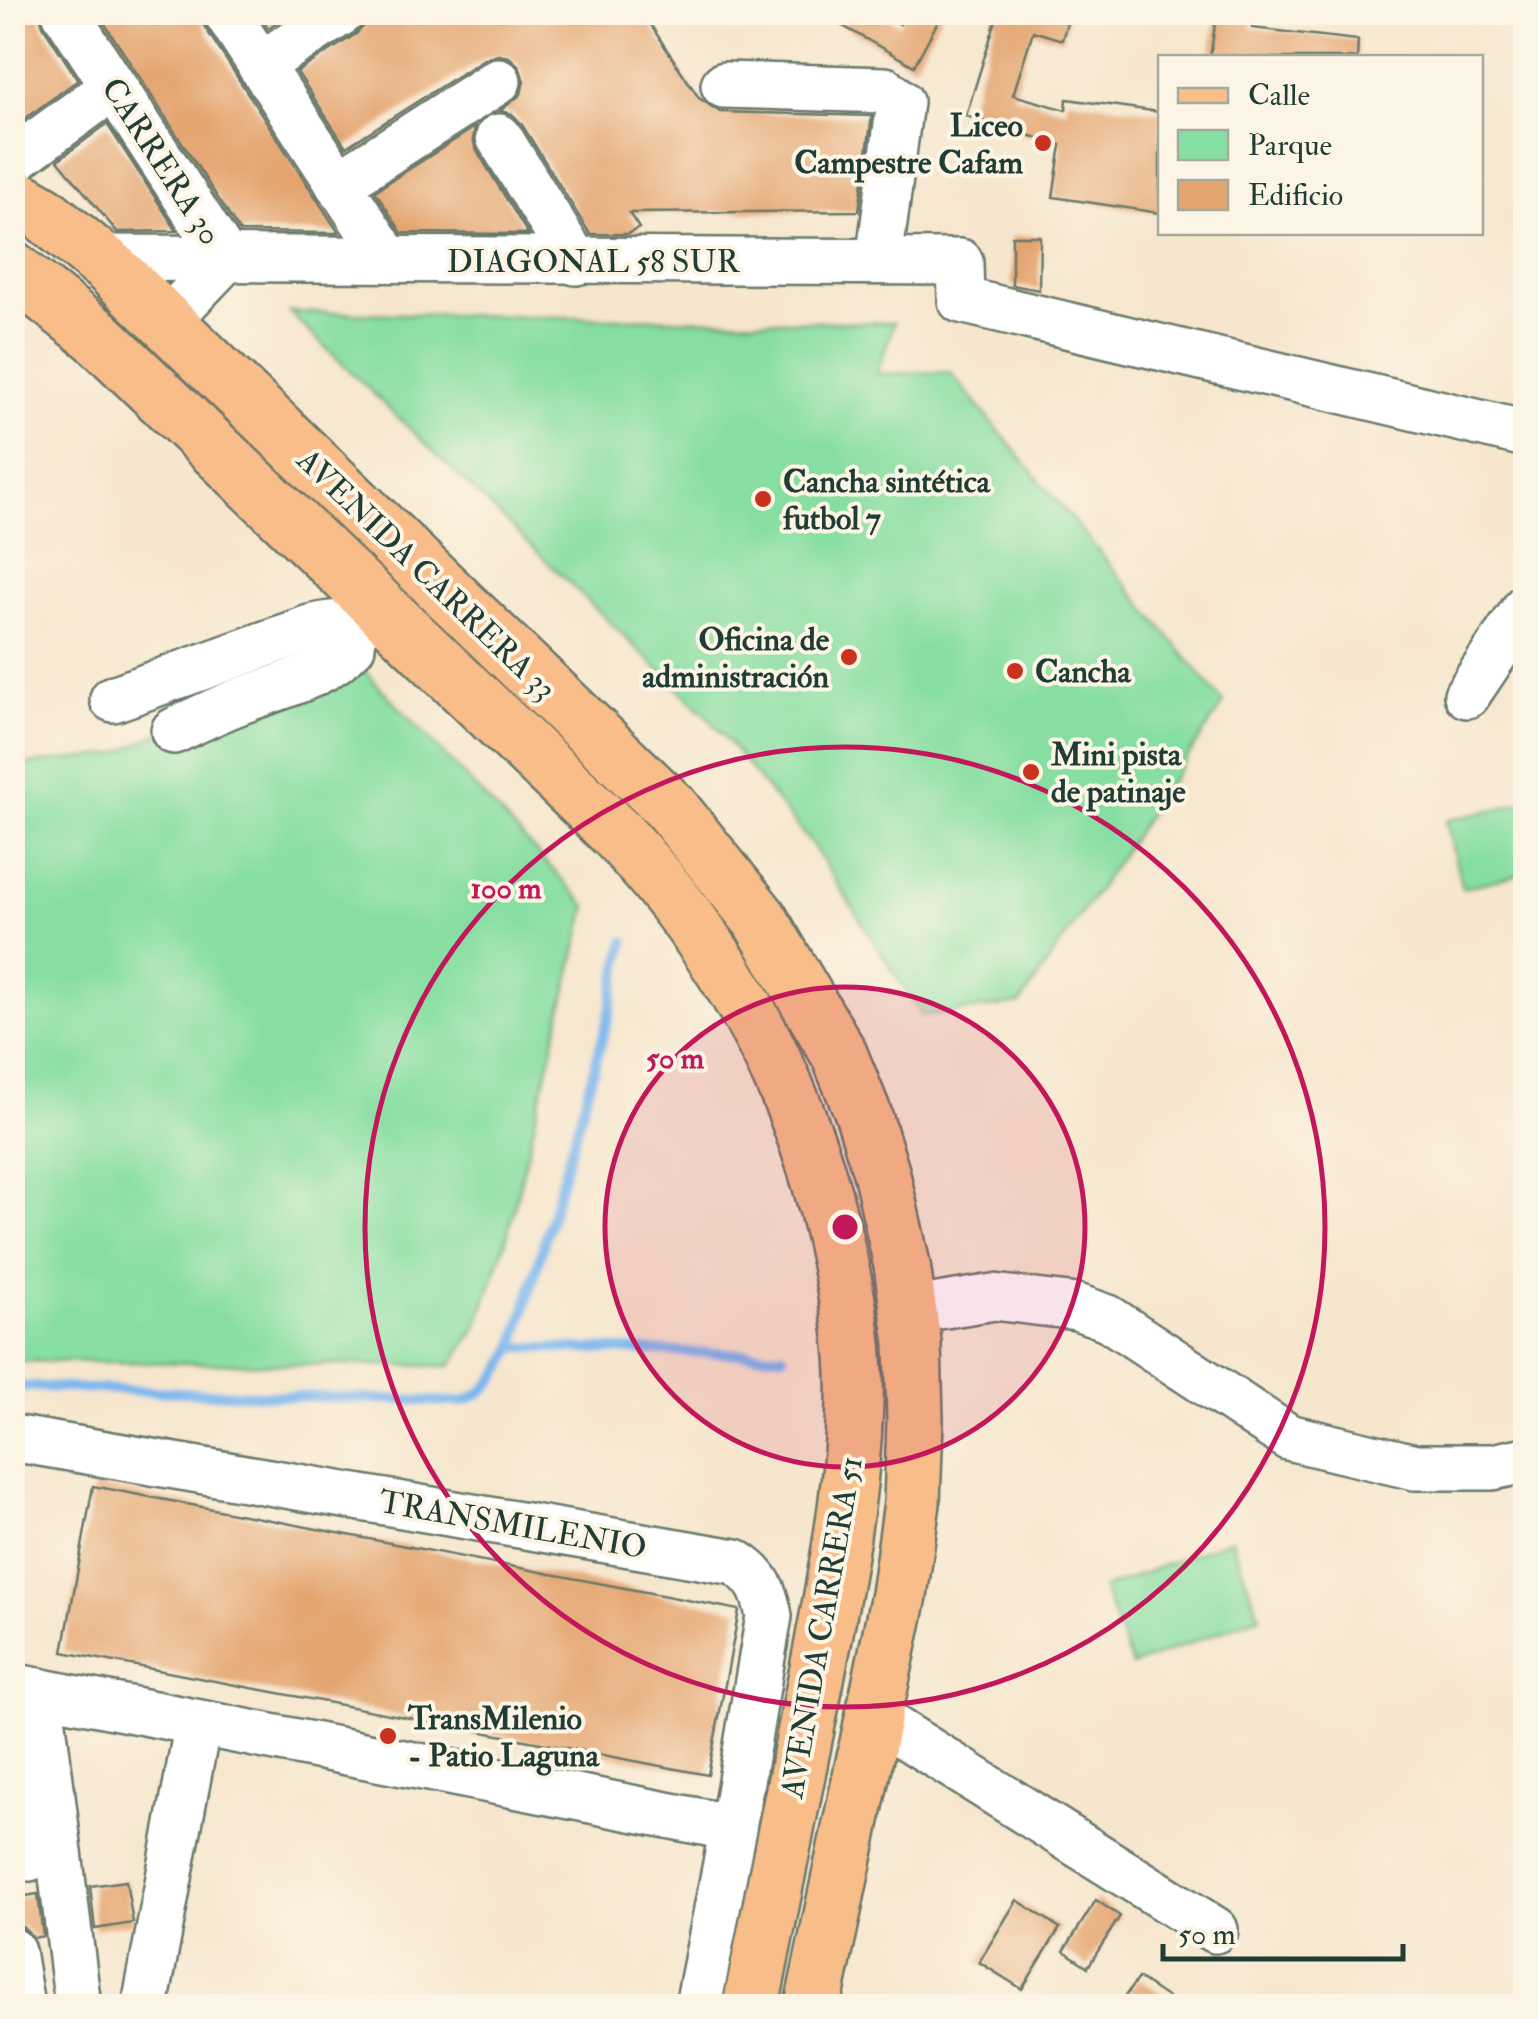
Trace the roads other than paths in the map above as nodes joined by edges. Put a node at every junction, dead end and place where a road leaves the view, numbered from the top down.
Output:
1 (64, 12) edge
2 (226, 12) edge
3 (342, 12) edge
4 (260, 65) junction
5 (498, 82) dead end
6 (724, 85) dead end
7 (114, 86) junction
8 (499, 137) dead end
9 (12, 166) edge
10 (338, 184) junction
11 (12, 196) edge
12 (12, 249) edge
13 (98, 258) junction
14 (226, 259) junction
15 (388, 259) junction
16 (879, 261) junction
17 (576, 262) junction
18 (12, 269) edge
19 (165, 323) junction
20 (127, 365) junction
21 (1526, 434) edge
22 (1526, 607) edge
23 (368, 615) junction
24 (1467, 695) dead end
25 (114, 698) dead end
26 (174, 731) dead end
27 (653, 873) joint
28 (803, 988) joint
29 (908, 1311) junction
30 (12, 1438) edge
31 (1526, 1460) edge
32 (40, 1692) edge
33 (872, 1715) junction
34 (198, 1723) junction
35 (12, 1741) edge
36 (733, 1828) junction
37 (1215, 1930) dead end
38 (12, 1950) edge
39 (20, 2006) edge
40 (49, 2006) edge
41 (78, 2006) edge
42 (105, 2006) edge
43 (145, 2006) edge
44 (698, 2006) edge
45 (751, 2006) edge
46 (812, 2006) edge

1 - 7 street, CARRERA 30
2 - 4 street
3 - 4 street
4 - 10 street
5 - 10 street
6 - 16 street
7 - 9 street
7 - 14 street, CARRERA 30
8 - 17 street
10 - 15 street
11 - 13 main road, AVENIDA CARRERA 33
12 - 13 main road
13 - 14 street, DIAGONAL 58 SUR
13 - 19 main road, AVENIDA CARRERA 33
14 - 15 street, DIAGONAL 58 SUR
14 - 19 street
15 - 17 street, DIAGONAL 58 SUR
16 - 17 street, DIAGONAL 58 SUR
16 - 21 street, DIAGONAL 58 SUR
18 - 20 main road, AVENIDA CARRERA 33
19 - 20 main road
19 - 28 main road, AVENIDA CARRERA 33
20 - 23 main road, AVENIDA CARRERA 33
22 - 24 street
23 - 25 street
23 - 26 street
23 - 27 main road, AVENIDA CARRERA 33
27 - 45 main road, AVENIDA CARRERA 51
28 - 29 main road, AVENIDA CARRERA 51
29 - 31 street
29 - 33 main road, AVENIDA CARRERA 51
30 - 36 street, TRANSMILENIO
32 - 34 street
32 - 41 street
32 - 42 street
33 - 37 street
33 - 46 main road, AVENIDA CARRERA 51
34 - 36 street
34 - 43 street
35 - 40 street
36 - 44 street, TRANSMILENIO
38 - 39 street

